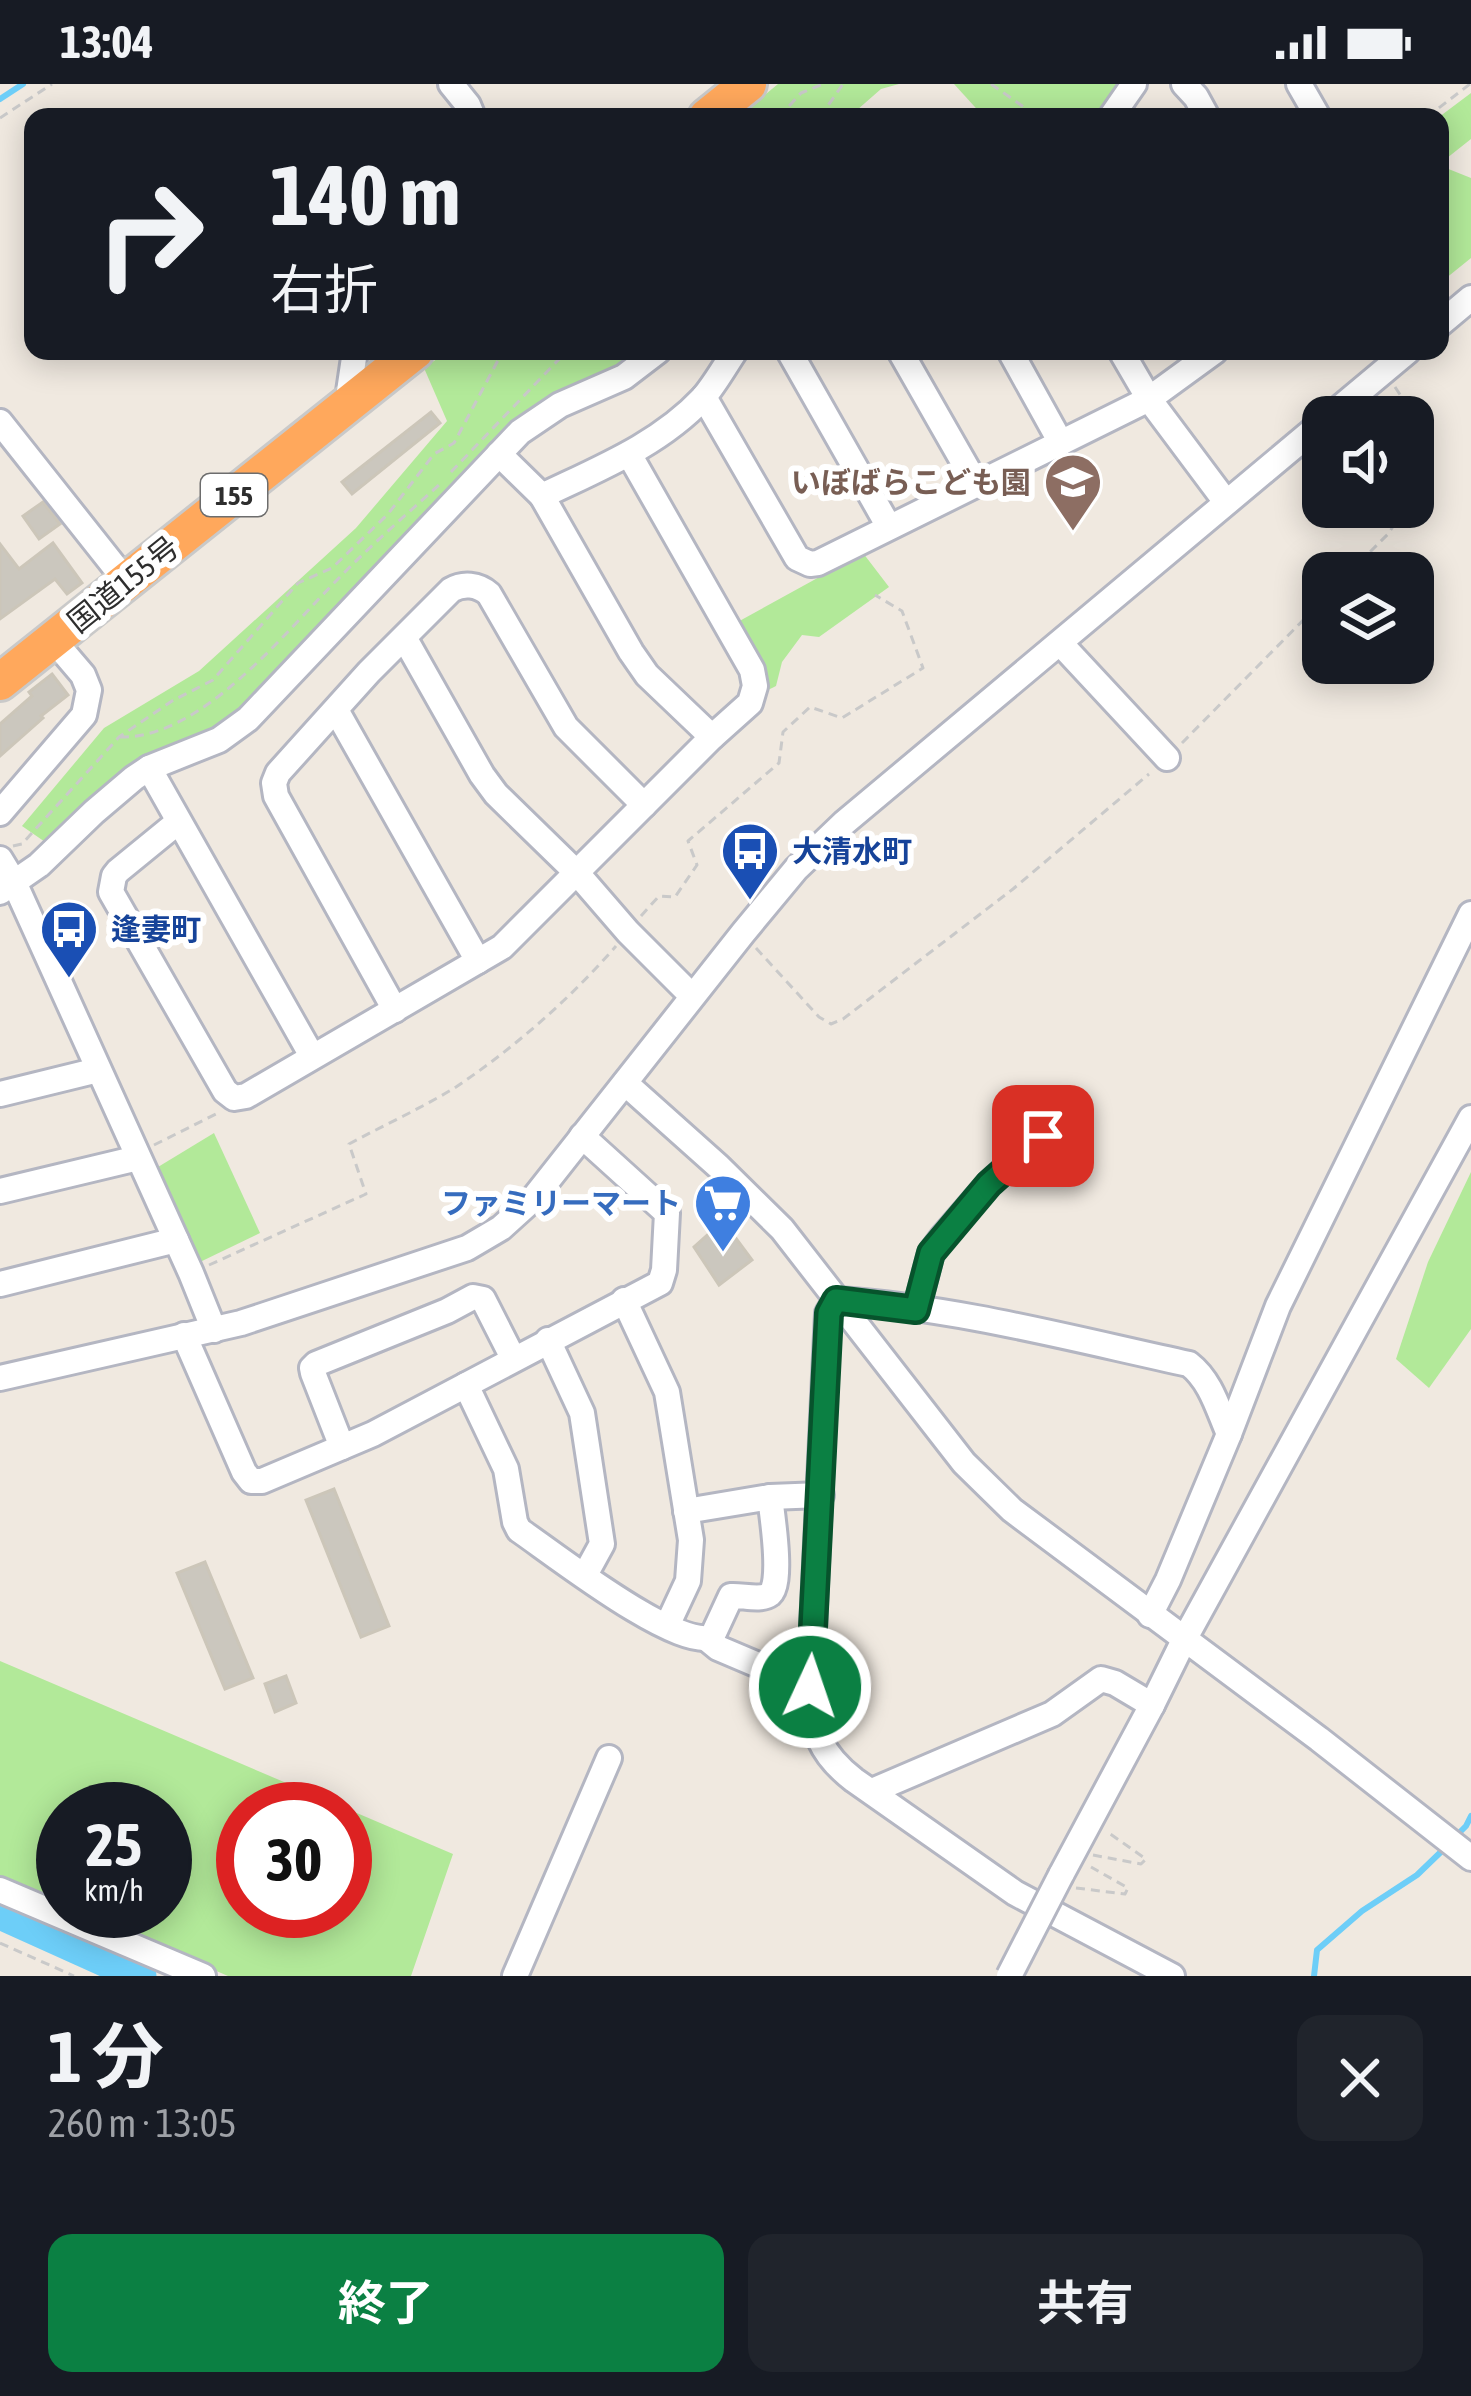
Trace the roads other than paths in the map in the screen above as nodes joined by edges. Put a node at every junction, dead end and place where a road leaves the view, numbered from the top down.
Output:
1 (748, 84) edge
2 (718, 108) edge
3 (354, 360) edge
4 (404, 360) edge
5 (646, 360) edge
6 (729, 360) edge
7 (794, 360) edge
8 (905, 360) edge
9 (1015, 360) edge
10 (1126, 360) edge
11 (1203, 360) edge
12 (1397, 360) edge
13 (1354, 396) edge
14 (704, 397) junction
15 (1149, 399) junction
16 (347, 405) junction
17 (0, 422) edge
18 (1302, 439) edge
19 (1061, 443) junction
20 (499, 454) junction
21 (629, 454) junction
22 (976, 484) junction
23 (542, 496) junction
24 (1226, 502) junction
25 (890, 527) junction
26 (126, 581) junction
27 (405, 639) junction
28 (54, 640) junction
29 (1060, 643) junction
30 (0, 682) edge
31 (335, 710) junction
32 (712, 736) junction
33 (1166, 758) road end
34 (149, 769) junction
35 (644, 805) junction
36 (0, 813) edge
37 (178, 822) junction
38 (0, 859) edge
39 (577, 873) junction
40 (7, 887) edge
41 (1471, 914) edge
42 (478, 961) junction
43 (692, 996) junction
44 (395, 1010) junction
45 (312, 1056) junction
46 (98, 1070) junction
47 (625, 1083) junction
48 (0, 1094) edge
49 (1070, 1111) dead end
50 (1471, 1118) edge
51 (582, 1136) junction
52 (145, 1152) junction
53 (0, 1191) edge
54 (176, 1240) junction
55 (0, 1284) edge
56 (624, 1300) junction
57 (836, 1300) junction
58 (916, 1310) junction
59 (214, 1330) junction
60 (184, 1335) junction
61 (548, 1340) junction
62 (513, 1358) junction
63 (0, 1378) edge
64 (466, 1384) junction
65 (1229, 1434) junction
66 (342, 1447) junction
67 (821, 1495) junction
68 (770, 1497) junction
69 (686, 1511) junction
70 (585, 1575) junction
71 (1150, 1615) junction
72 (667, 1626) junction
73 (707, 1640) junction
74 (1184, 1640) junction
75 (810, 1687) junction
76 (1152, 1705) junction
77 (609, 1758) dead end
78 (872, 1791) junction
79 (1457, 1848) edge
80 (0, 1890) edge
81 (203, 1976) edge
82 (515, 1976) edge
83 (1009, 1976) edge
84 (1172, 1976) edge

1 - 2 highway
3 - 16 street
4 - 16 highway, 国道155号 / 155
5 - 20 street
6 - 14 street
7 - 25 street
8 - 22 street
9 - 19 street
10 - 15 street
11 - 15 street
12 - 13 street
14 - 21 street
14 - 25 street
15 - 19 street
15 - 24 street
16 - 26 highway, 国道155号 / 155
17 - 26 street
18 - 24 street
19 - 22 street
20 - 23 street
20 - 34 street
21 - 23 street
21 - 32 street
22 - 25 street
23 - 32 street
24 - 29 street
26 - 28 highway, 国道155号 / 155
27 - 31 street
27 - 35 street
27 - 39 street
28 - 30 highway, 国道155号 / 155
28 - 36 street
29 - 33 street
29 - 43 street
31 - 42 street
31 - 44 street
32 - 35 street
34 - 37 street
34 - 40 street
35 - 39 street
37 - 45 street
37 - 45 street
38 - 40 street
39 - 42 street
39 - 43 street
40 - 46 street
41 - 65 street
42 - 44 street
43 - 47 street
44 - 45 street
46 - 48 street
46 - 52 street
47 - 51 street
47 - 57 street
49 - 58 street
50 - 74 street
51 - 56 street
51 - 59 street
52 - 53 street
52 - 54 street
54 - 55 street
54 - 59 street
56 - 61 street
56 - 69 street
57 - 58 street
57 - 67 street
57 - 71 street
58 - 65 street
59 - 60 street
60 - 63 street
60 - 66 street
61 - 62 street
61 - 70 street
62 - 64 street
62 - 66 street
64 - 66 street
64 - 70 street
65 - 71 street
67 - 68 street
67 - 75 street
68 - 69 street
68 - 73 street
69 - 72 street
70 - 72 street
71 - 74 street
72 - 73 street
73 - 75 street
74 - 76 street
74 - 79 street
75 - 78 street
76 - 78 street
76 - 83 street, bridge
77 - 82 street
78 - 84 street
80 - 81 street

